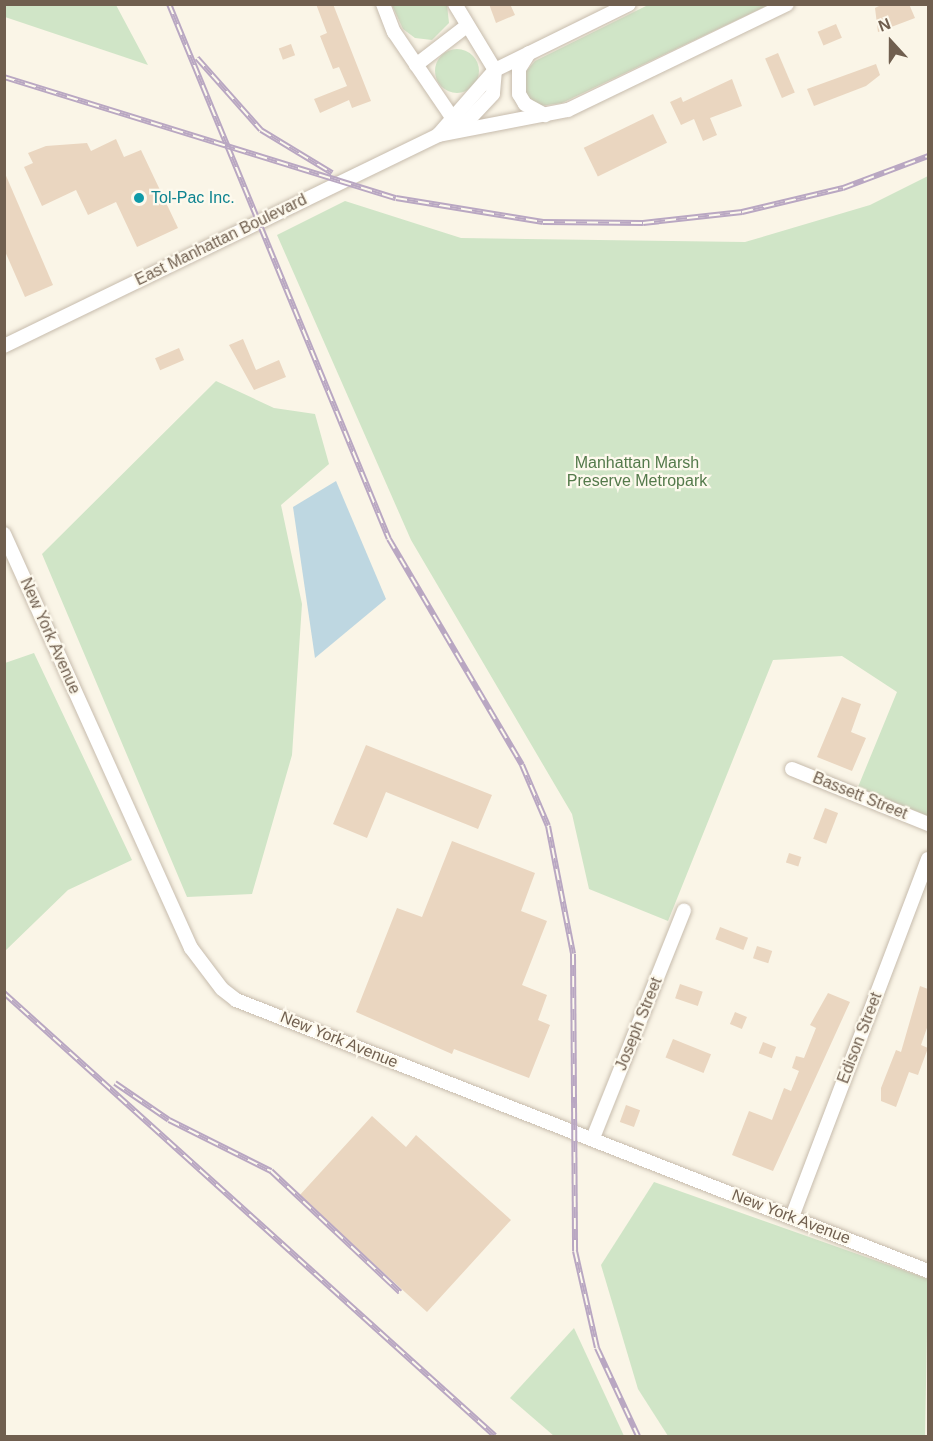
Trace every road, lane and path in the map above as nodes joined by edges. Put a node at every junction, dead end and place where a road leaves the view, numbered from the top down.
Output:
1 (383, 4) edge
2 (455, 4) edge
3 (629, 4) edge
4 (787, 4) edge
5 (464, 28) junction
6 (529, 53) junction
7 (416, 65) junction
8 (495, 70) junction
9 (546, 115) junction
10 (451, 116) junction
11 (454, 132) junction
12 (438, 135) junction
13 (4, 346) edge
14 (4, 534) edge
15 (792, 769) dead end
16 (928, 824) edge
17 (928, 859) edge
18 (684, 910) dead end
19 (593, 1138) junction
20 (792, 1217) junction
21 (928, 1270) edge

1 - 7 street
2 - 5 street
3 - 6 street, East Manhattan Boulevard
4 - 9 street, East Manhattan Boulevard
5 - 7 street
5 - 8 street
6 - 8 street, East Manhattan Boulevard
6 - 9 street
7 - 10 street
8 - 10 street, East Manhattan Boulevard
8 - 11 street
9 - 11 street, East Manhattan Boulevard
10 - 12 street, East Manhattan Boulevard
11 - 12 street, East Manhattan Boulevard
12 - 13 street, East Manhattan Boulevard
14 - 19 street, New York Avenue
15 - 16 street, Bassett Street
17 - 20 street, Edison Street
18 - 19 street, Joseph Street
19 - 20 street, New York Avenue
20 - 21 street, New York Avenue

